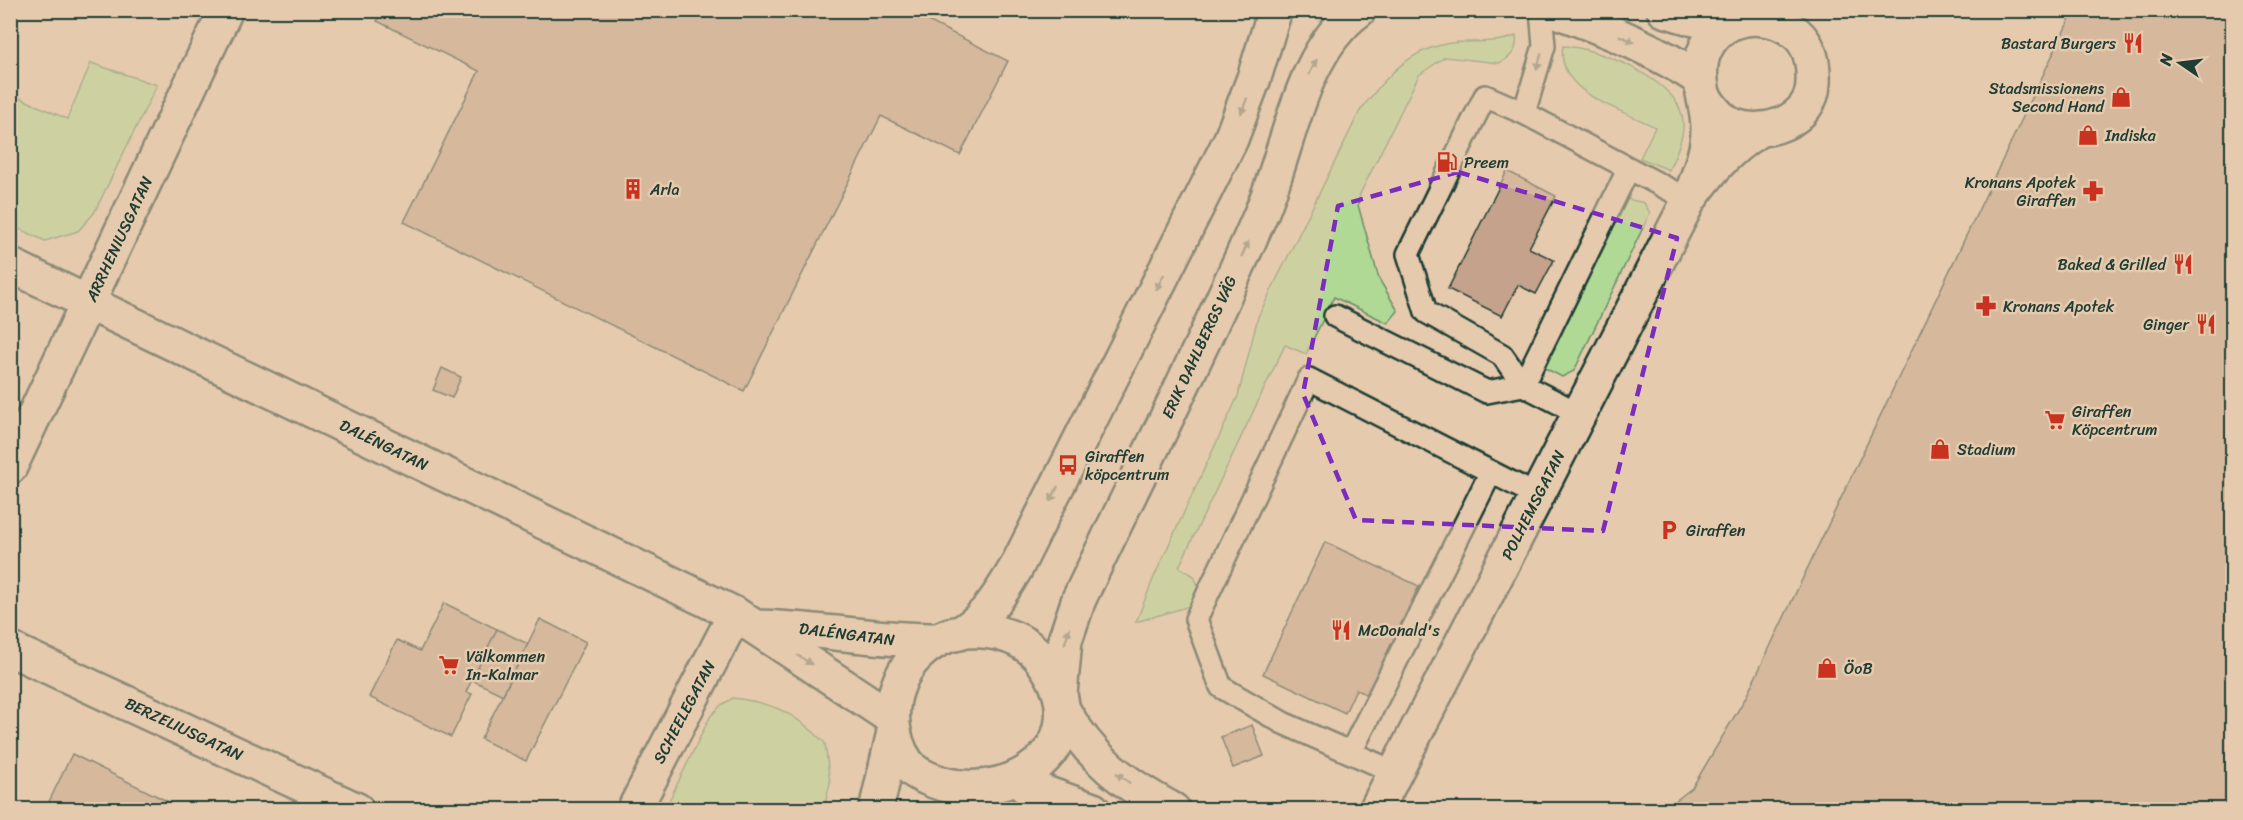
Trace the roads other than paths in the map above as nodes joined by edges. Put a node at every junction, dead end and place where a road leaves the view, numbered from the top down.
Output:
1 (226, 10) edge
2 (1275, 10) edge
3 (1359, 10) edge
4 (1541, 10) edge
5 (1553, 10) edge
6 (1664, 10) edge
7 (1745, 17) edge
8 (1803, 24) edge
9 (1703, 88) junction
10 (1524, 113) junction
11 (1756, 131) junction
12 (1628, 170) junction
13 (1689, 200) junction
14 (10, 265) edge
15 (89, 302) junction
16 (1335, 316) dead end
17 (1523, 385) junction
18 (1580, 414) junction
19 (10, 467) edge
20 (1491, 472) junction
21 (1538, 495) junction
22 (746, 621) junction
23 (950, 636) junction
24 (10, 649) edge
25 (1062, 702) junction
26 (893, 725) junction
27 (1350, 752) junction
28 (1397, 772) junction
29 (1025, 786) junction
30 (976, 805) edge
31 (357, 810) edge
32 (634, 810) edge
33 (876, 810) edge
34 (1094, 810) edge
35 (1173, 810) edge
36 (1377, 810) edge

1 - 15 street, ARRHENIUSGATAN
2 -> 23 street
25 -> 3 street, ERIK DAHLBERGS VÄG
4 -> 10 lane
5 -> 9 street
6 - 7 street
7 - 8 street
7 - 9 street
8 - 11 street
9 - 11 street
9 - 13 street, POLHEMSGATAN
10 - 12 lane
10 - 17 lane
11 - 13 street, POLHEMSGATAN
12 - 13 lane
12 - 17 lane
13 - 18 street, POLHEMSGATAN
14 - 15 street, DALÉNGATAN
15 - 19 street, ARRHENIUSGATAN
15 - 22 street, DALÉNGATAN
16 - 17 lane
17 - 18 lane
18 - 21 street, POLHEMSGATAN
20 - 21 lane
20 - 27 lane
20 - 27 lane
21 - 28 street, POLHEMSGATAN
22 - 23 street, DALÉNGATAN
22 -> 26 street, DALÉNGATAN
22 - 32 street, SCHEELEGATAN
23 - 25 street
23 - 26 street
24 - 31 street, BERZELIUSGATAN
25 - 29 street, ERIK DAHLBERGS VÄG
35 -> 25 street
26 - 30 street, ERIK DAHLBERGS VÄG
26 - 33 street
27 - 28 lane
28 - 36 street, POLHEMSGATAN
29 - 30 street, ERIK DAHLBERGS VÄG
29 - 34 street

